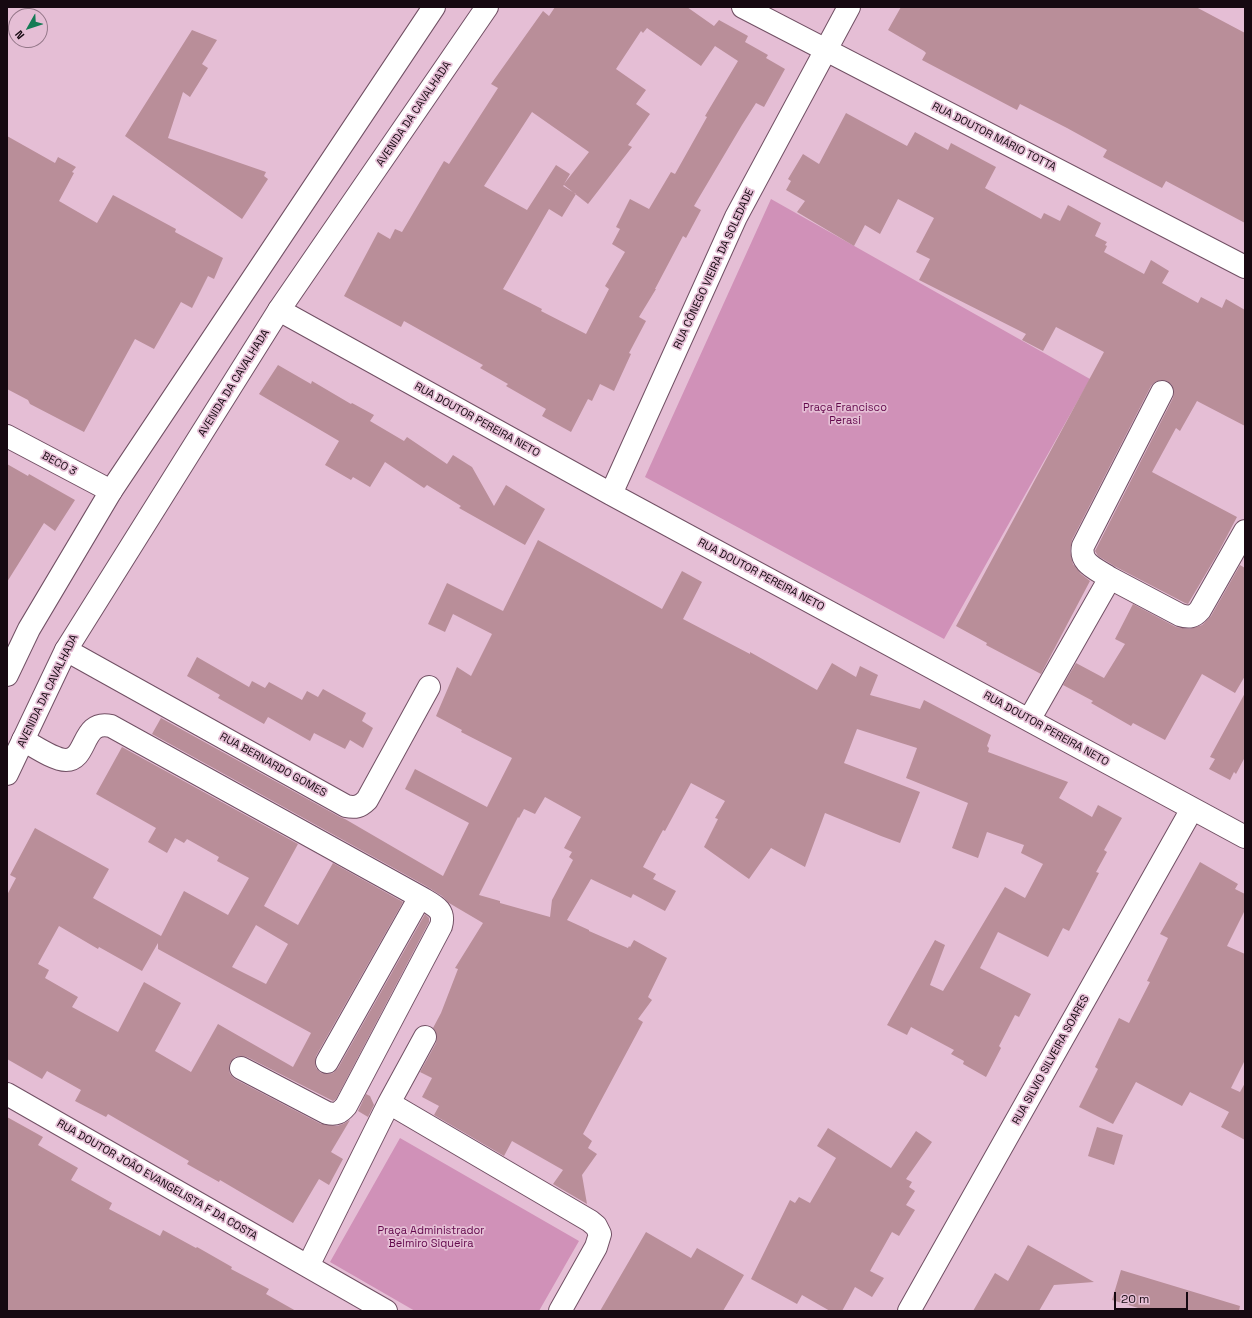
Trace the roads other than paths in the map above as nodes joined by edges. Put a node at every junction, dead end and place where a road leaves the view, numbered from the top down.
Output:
1 (434, 7) edge
2 (487, 7) edge
3 (743, 7) edge
4 (849, 7) edge
5 (825, 50) junction
6 (1245, 267) edge
7 (279, 310) junction
8 (1162, 392) dead end
9 (7, 436) edge
10 (111, 492) junction
11 (612, 494) junction
12 (1245, 531) edge
13 (1110, 578) junction
14 (66, 650) junction
15 (7, 675) edge
16 (429, 687) dead end
17 (1029, 720) junction
18 (23, 740) junction
19 (7, 774) edge
20 (1192, 808) junction
21 (1245, 837) edge
22 (420, 897) junction
23 (425, 1037) dead end
24 (327, 1062) dead end
25 (241, 1068) dead end
26 (7, 1094) edge
27 (389, 1103) junction
28 (308, 1266) junction
29 (386, 1311) edge
30 (560, 1311) edge
31 (908, 1311) edge

1 - 10 street
2 - 7 street, AVENIDA DA CAVALHADA
3 - 5 street, RUA DOUTOR MÁRIO TOTTA
4 - 5 street, RUA CÔNEGO VIEIRA DA SOLEDADE
5 - 6 street, RUA DOUTOR MÁRIO TOTTA
5 - 11 street, RUA CÔNEGO VIEIRA DA SOLEDADE
7 - 11 street, RUA DOUTOR PEREIRA NETO
7 - 14 street, AVENIDA DA CAVALHADA
8 - 13 street
9 - 10 street, BECO 3
10 - 15 street
11 - 17 street, RUA DOUTOR PEREIRA NETO
12 - 13 street
13 - 17 street
14 - 16 street, RUA BERNARDO GOMES
14 - 18 street, AVENIDA DA CAVALHADA
17 - 20 street, RUA DOUTOR PEREIRA NETO
18 - 19 street, AVENIDA DA CAVALHADA
18 - 22 street
20 - 21 street, RUA DOUTOR PEREIRA NETO
20 - 31 street, RUA SILVIO SILVEIRA SOARES
22 - 24 street
22 - 25 street
23 - 27 street
26 - 28 street, RUA DOUTOR JOÃO EVANGELISTA F DA COSTA
27 - 28 street
27 - 30 street
28 - 29 street, RUA DOUTOR JOÃO EVANGELISTA F DA COSTA

